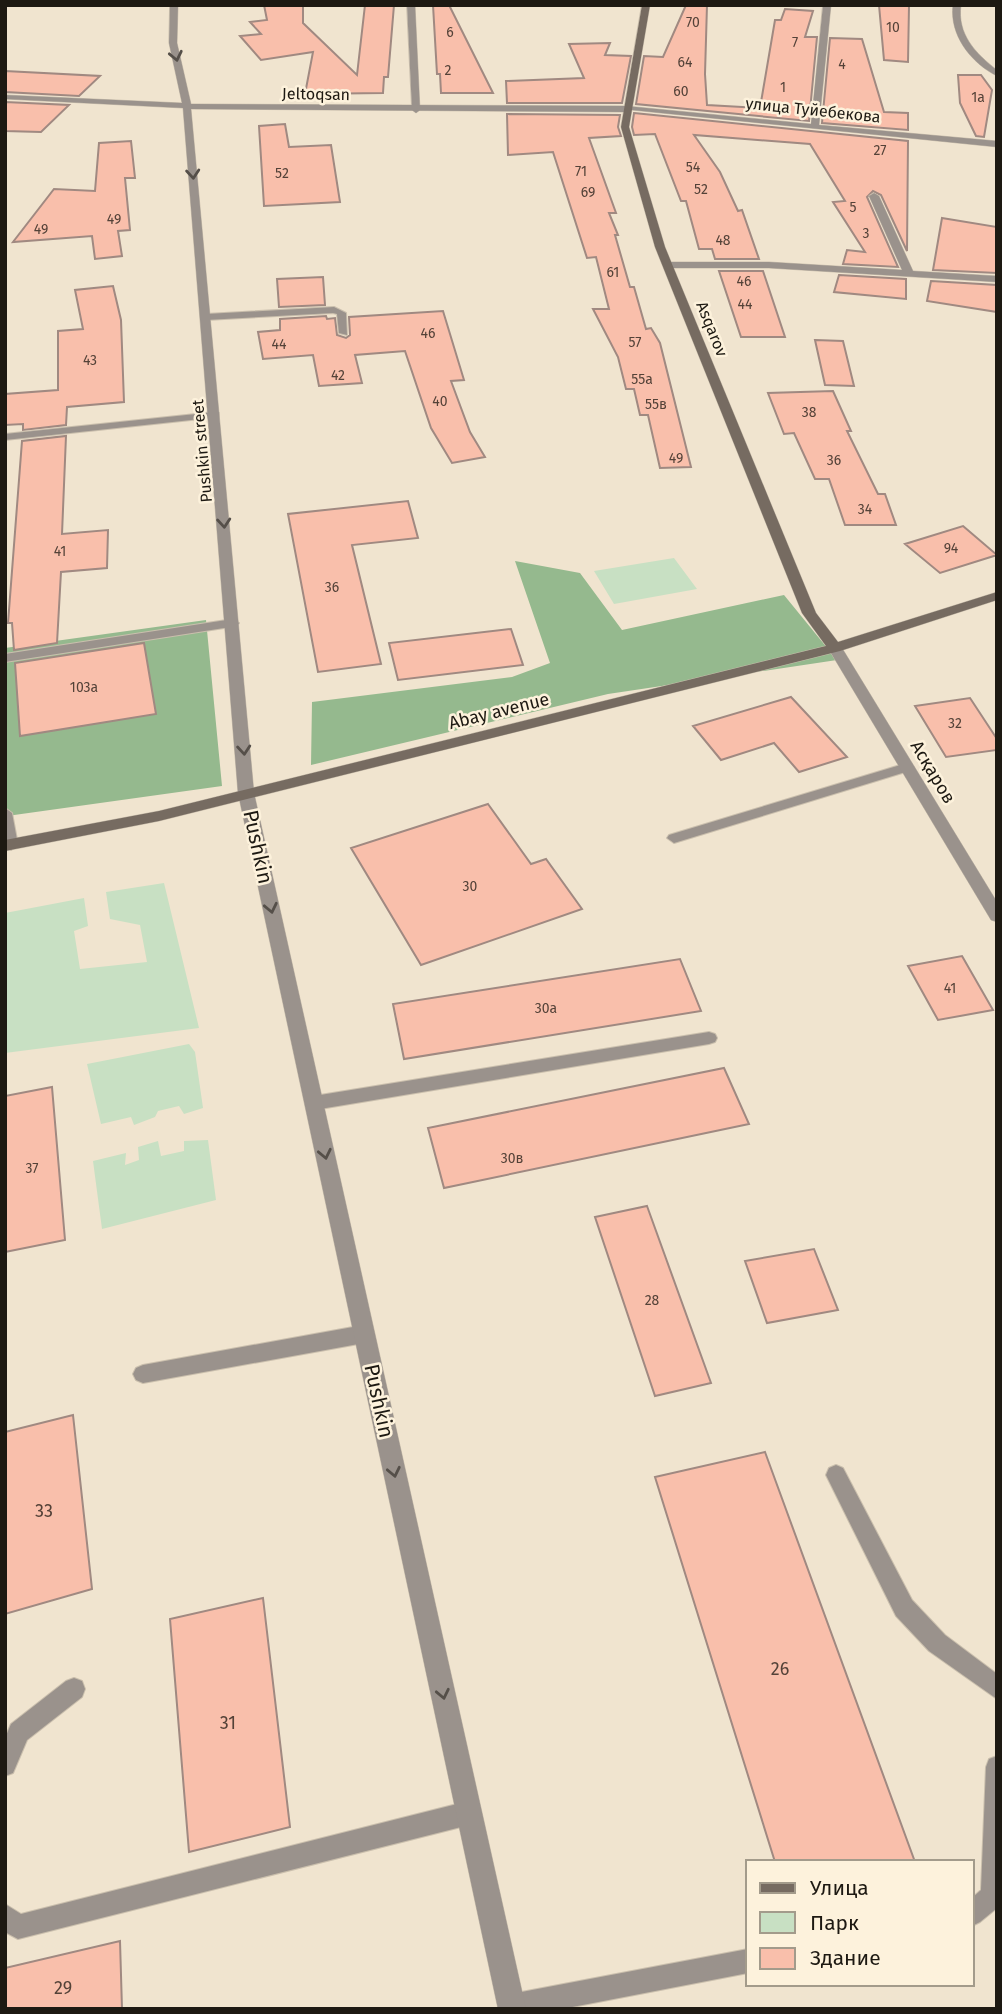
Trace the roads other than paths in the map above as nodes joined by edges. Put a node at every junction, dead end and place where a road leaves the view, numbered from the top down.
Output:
1 (174, 5) edge
2 (411, 5) edge
3 (646, 5) edge
4 (827, 5) edge
5 (957, 5) edge
6 (997, 74) edge
7 (5, 97) edge
8 (187, 106) junction
9 (626, 108) junction
10 (416, 110) junction
11 (815, 126) junction
12 (997, 144) edge
13 (874, 196) dead end
14 (669, 265) junction
15 (909, 274) junction
16 (997, 279) edge
17 (206, 317) junction
18 (344, 333) dead end
19 (215, 415) junction
20 (5, 437) edge
21 (997, 596) edge
22 (233, 623) junction
23 (835, 648) junction
24 (5, 658) edge
25 (907, 767) junction
26 (246, 793) junction
27 (5, 813) edge
28 (674, 838) dead end
29 (8, 845) edge
30 (997, 916) edge
31 (709, 1038) dead end
32 (314, 1103) junction
33 (364, 1334) junction
34 (143, 1374) dead end
35 (836, 1475) dead end
36 (997, 1688) edge
37 (74, 1689) dead end
38 (5, 1765) edge
39 (997, 1767) edge
40 (469, 1813) junction
41 (974, 1912) edge
42 (5, 1916) edge
43 (746, 1961) edge
44 (512, 2008) edge

1 -> 8 street
2 - 10 street
3 - 9 main road, Asqarov
4 - 11 street
5 - 6 street
7 - 8 street, Jeltoqsan
8 - 10 street, Jeltoqsan
8 -> 17 street, Pushkin street
9 - 10 street, Jeltoqsan
9 - 11 street, улица Туйебекова
9 - 14 main road, Asqarov
11 - 12 street, улица Туйебекова
13 - 15 street
14 - 15 street
14 - 23 main road, Asqarov
15 - 16 street
17 - 18 lane
17 - 19 street, Pushkin street
19 - 20 lane
19 -> 22 street, Pushkin street
21 - 23 main road, Abay avenue
22 - 24 lane
22 -> 26 street, Pushkin street
23 - 25 street, Асқаров
23 - 26 main road, Abay avenue
25 - 28 lane
25 - 30 street, Асқаров
26 - 29 main road, Abay avenue
26 -> 32 street, Pushkin
27 - 29 lane
31 - 32 lane
32 -> 33 street, Pushkin
33 - 34 lane
33 -> 40 street, Pushkin
35 - 36 lane
37 - 38 lane
39 - 41 lane
40 - 42 lane
40 - 44 street, Pushkin
43 - 44 lane

